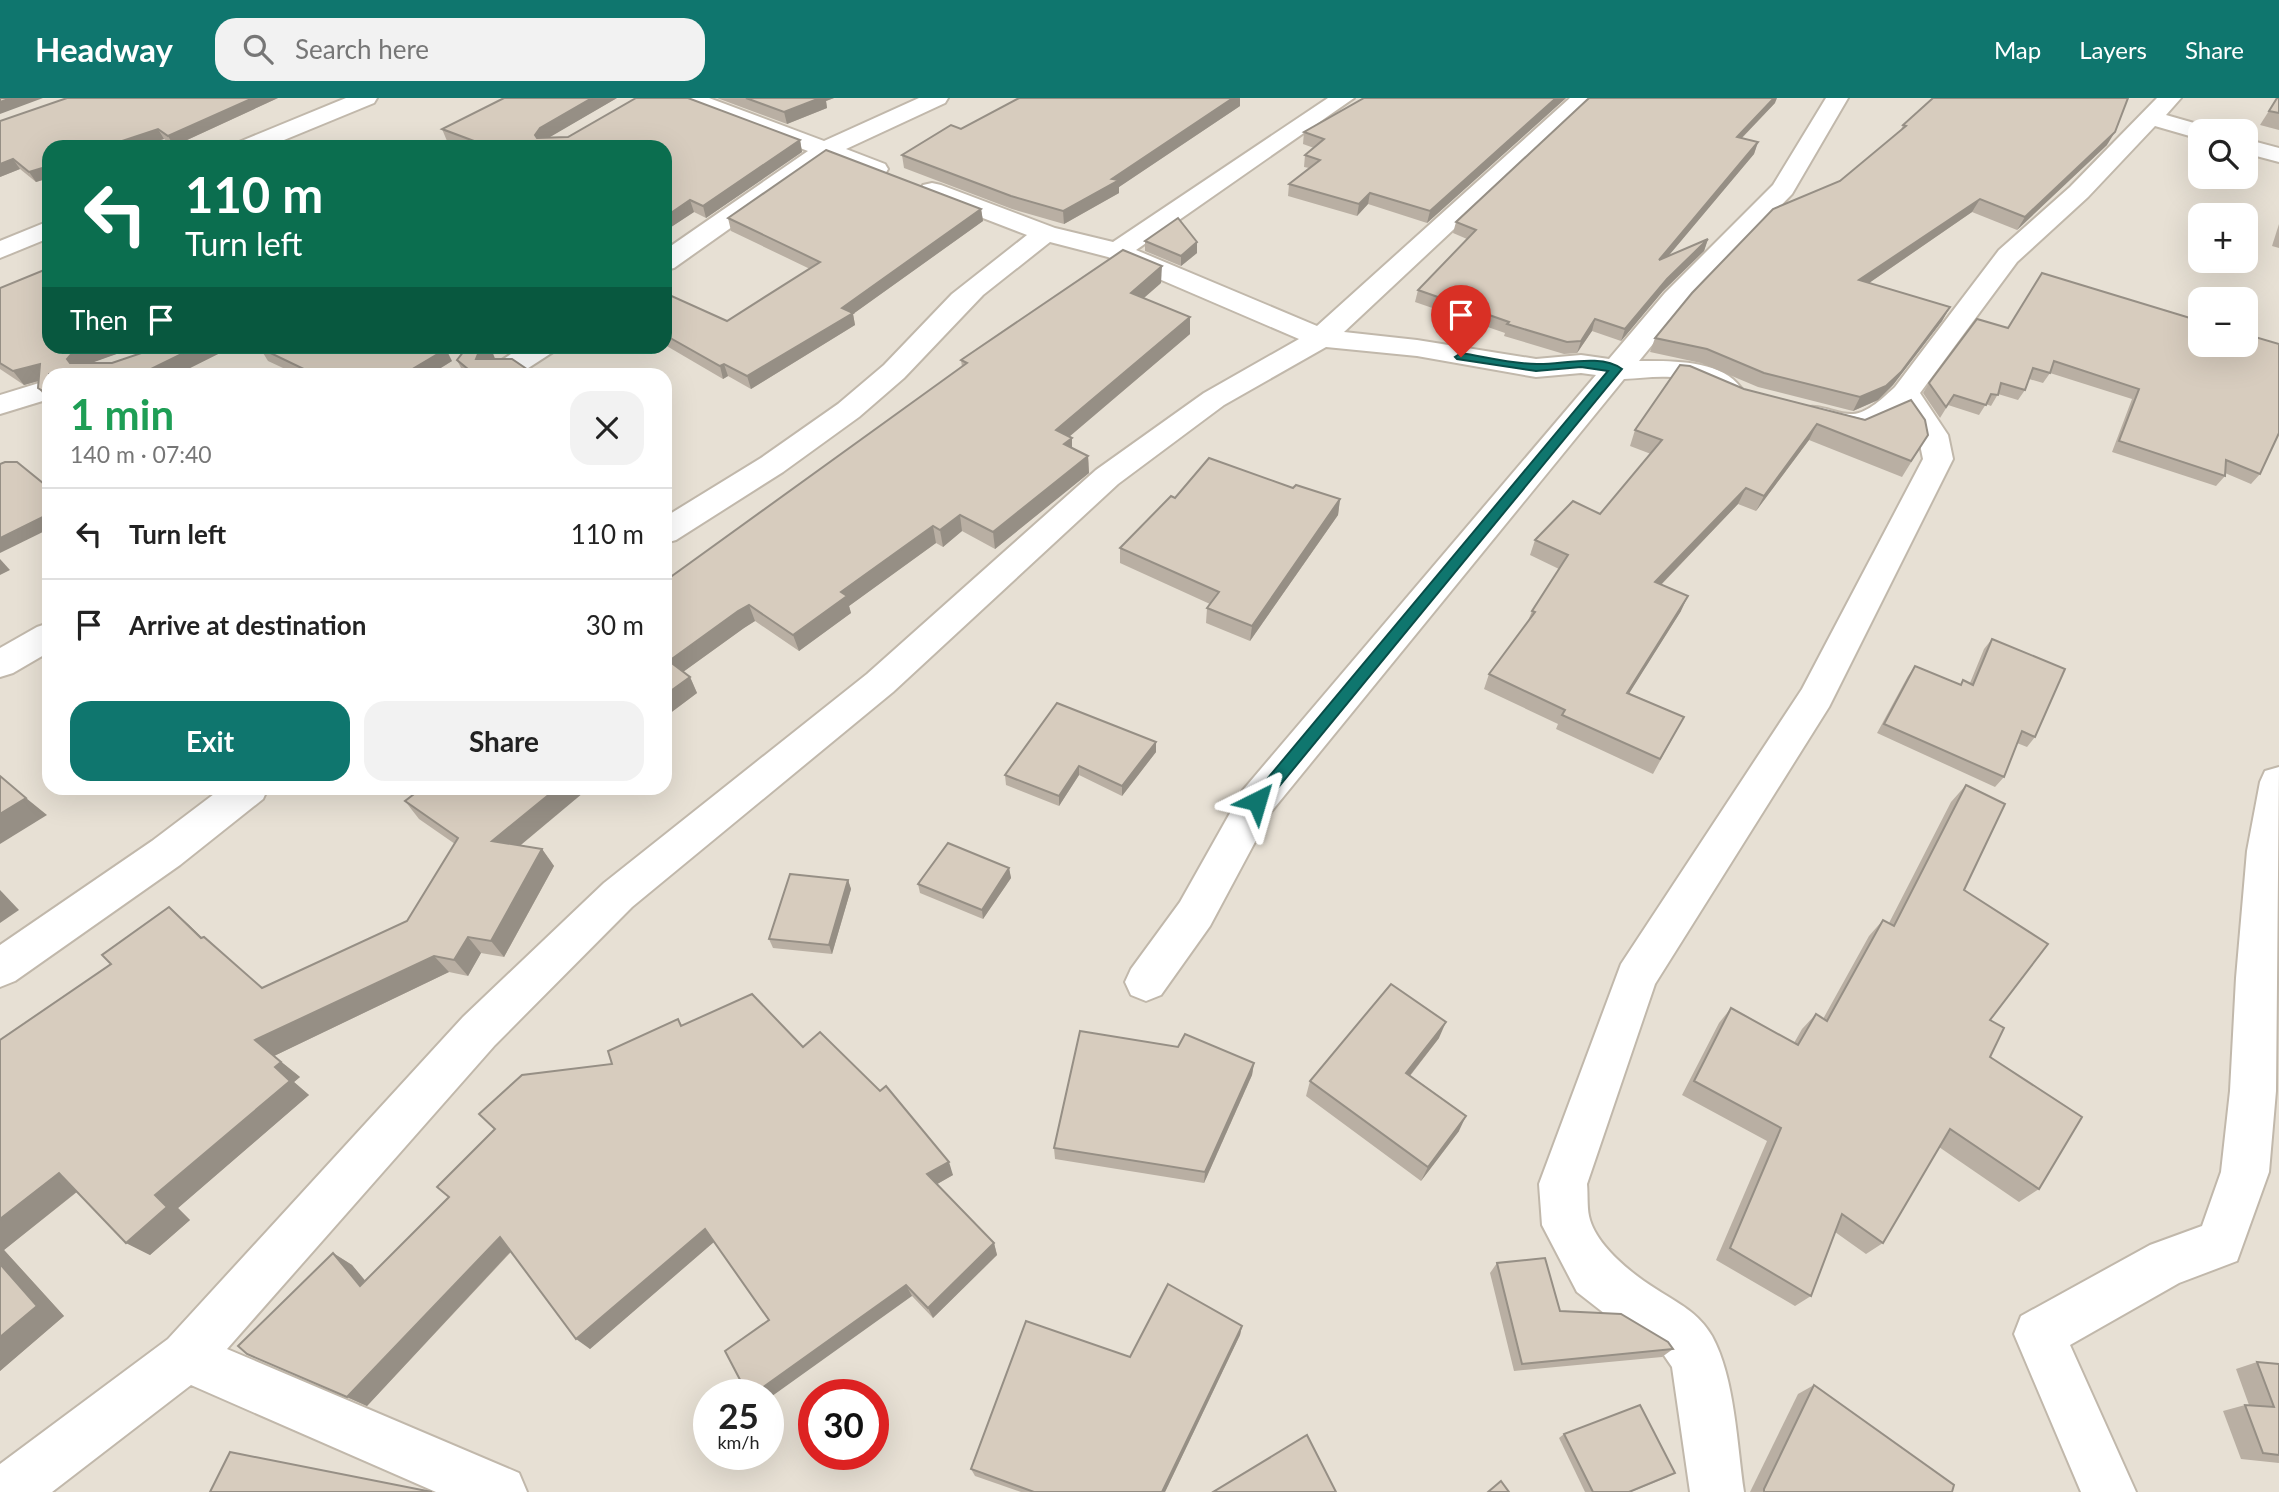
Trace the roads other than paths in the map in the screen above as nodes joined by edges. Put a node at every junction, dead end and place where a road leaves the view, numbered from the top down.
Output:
1 (366, 98) edge
2 (688, 98) edge
3 (937, 98) edge
4 (1343, 98) edge
5 (1583, 98) edge
6 (1837, 98) edge
7 (2170, 98) edge
8 (2151, 118) junction
9 (2188, 129) edge
10 (264, 140) edge
11 (2258, 149) edge
12 (825, 150) junction
13 (2279, 155) edge
14 (42, 232) edge
15 (1046, 233) junction
16 (0, 250) edge
17 (1117, 251) junction
18 (672, 257) edge
19 (1321, 338) junction
20 (531, 354) edge
21 (509, 368) edge
22 (1616, 369) junction
23 (42, 391) edge
24 (1905, 393) junction
25 (1748, 396) edge
26 (0, 405) edge
27 (1794, 407) edge
28 (672, 527) edge
29 (42, 640) edge
30 (0, 664) edge
31 (2279, 782) edge
32 (240, 795) edge
33 (0, 968) edge
34 (1146, 982) dead end
35 (186, 1356) junction
36 (8, 1492) edge
37 (500, 1492) edge
38 (1717, 1492) edge
39 (2109, 1492) edge

1 - 10 street
2 - 12 street
3 - 12 street
4 - 17 street
5 - 19 street
6 - 22 street
7 - 8 street
8 - 9 street
8 - 24 street
11 - 13 street
12 - 15 street
12 - 18 street
14 - 16 street
15 - 17 street
15 - 28 street
17 - 19 street
19 - 22 street
19 - 35 street
20 - 21 street
22 - 25 street
22 - 34 street
23 - 26 street
24 - 27 street
24 - 38 street
29 - 30 street
31 - 39 street
32 - 33 street
35 - 36 street
35 - 37 street

